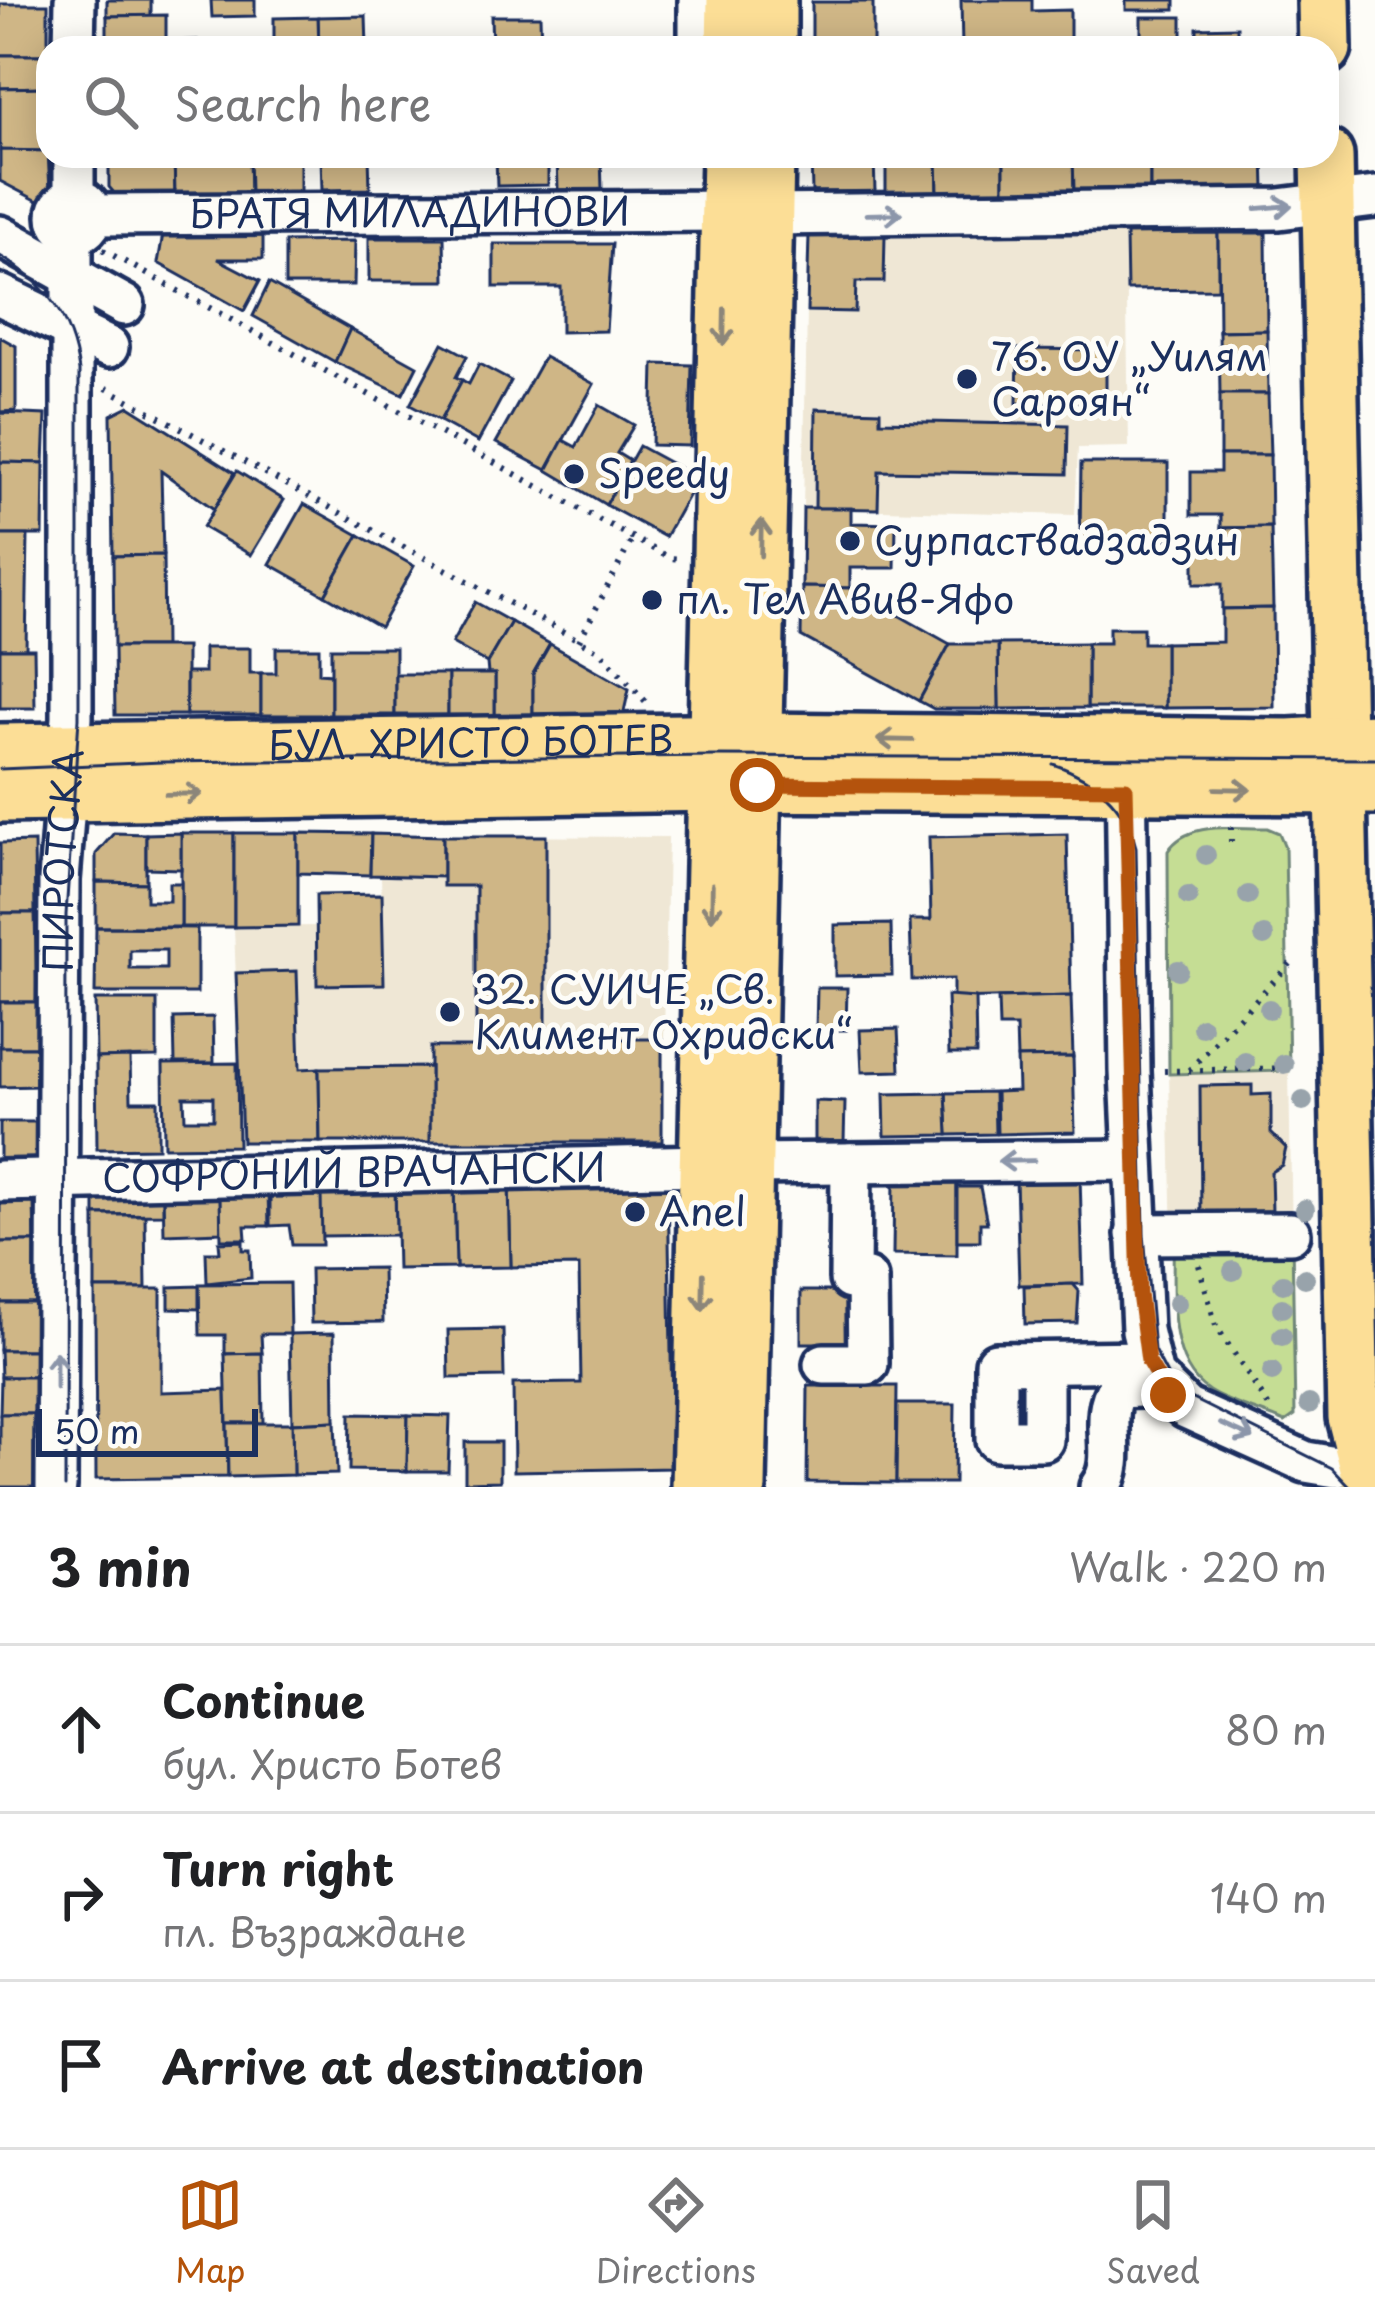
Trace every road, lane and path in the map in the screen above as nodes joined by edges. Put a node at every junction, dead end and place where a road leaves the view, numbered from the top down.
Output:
1 (75, 0) edge
2 (699, 0) edge
3 (734, 0) edge
4 (770, 0) edge
5 (1324, 0) edge
6 (74, 36) edge
7 (699, 36) edge
8 (732, 36) edge
9 (770, 36) edge
10 (1325, 36) edge
11 (75, 168) edge
12 (723, 168) edge
13 (732, 168) edge
14 (764, 168) edge
15 (1343, 184) edge
16 (747, 213) junction
17 (79, 215) junction
18 (0, 236) edge
19 (73, 278) junction
20 (0, 295) edge
21 (124, 305) dead end
22 (91, 339) junction
23 (72, 387) junction
24 (633, 538) junction
25 (698, 560) dead end
26 (579, 641) junction
27 (660, 718) dead end
28 (0, 750) edge
29 (736, 762) junction
30 (1357, 765) edge
31 (1126, 766) junction
32 (69, 773) junction
33 (0, 796) edge
34 (1231, 820) dead end
35 (1231, 848) dead end
36 (1292, 962) dead end
37 (1294, 1068) dead end
38 (1189, 1070) junction
39 (1130, 1071) junction
40 (1133, 1160) junction
41 (851, 1163) junction
42 (727, 1165) junction
43 (56, 1180) junction
44 (0, 1181) edge
45 (1290, 1233) dead end
46 (1136, 1234) junction
47 (1191, 1234) junction
48 (824, 1364) dead end
49 (1043, 1364) dead end
50 (1155, 1374) junction
51 (1280, 1426) dead end
52 (1357, 1475) edge
53 (56, 1487) edge
54 (698, 1487) edge
55 (740, 1487) edge
56 (1100, 1487) edge

1 - 6 street
2 - 7 street
3 - 8 main road
4 - 9 main road
5 - 10 main road
11 - 17 street, ПИРОТСКА
12 - 16 street
13 - 16 main road
14 - 16 main road
16 -> 15 street, БРАТЯ МИЛАДИНОВИ
15 - 30 main road
16 - 17 street, БРАТЯ МИЛАДИНОВИ
16 - 29 main road
17 - 19 street, ПИРОТСКА
17 - 24 path
18 - 19 street
19 - 21 street
19 - 22 street, ПИРОТСКА
20 - 22 street
22 - 23 street, ПИРОТСКА
23 - 26 path
23 - 32 street, ПИРОТСКА
24 - 25 path
24 - 26 path
26 - 27 path
28 - 32 main road, БУЛ. ХРИСТО БОТЕВ
29 - 31 main road, БУЛ. ХРИСТО БОТЕВ
29 - 32 main road, БУЛ. ХРИСТО БОТЕВ
29 - 42 main road
30 - 31 main road, БУЛ. ХРИСТО БОТЕВ
30 - 52 main road
31 - 39 street
32 - 33 main road, БУЛ. ХРИСТО БОТЕВ
32 - 43 street, ПИРОТСКА
34 - 35 path
36 - 38 path
37 - 38 path
38 - 39 path
39 - 40 street
40 -> 41 street, СОФРОНИЙ ВРАЧАНСКИ
40 - 46 street
41 - 42 street, СОФРОНИЙ ВРАЧАНСКИ
41 - 48 street
42 - 43 street, СОФРОНИЙ ВРАЧАНСКИ
42 -> 54 main road
42 - 55 main road
43 - 44 street, СОФРОНИЙ ВРАЧАНСКИ
53 -> 43 street, ПИРОТСКА
45 - 47 street
46 - 47 street
46 - 50 street
47 - 51 path
49 - 50 street
50 -> 52 street
50 - 56 street

